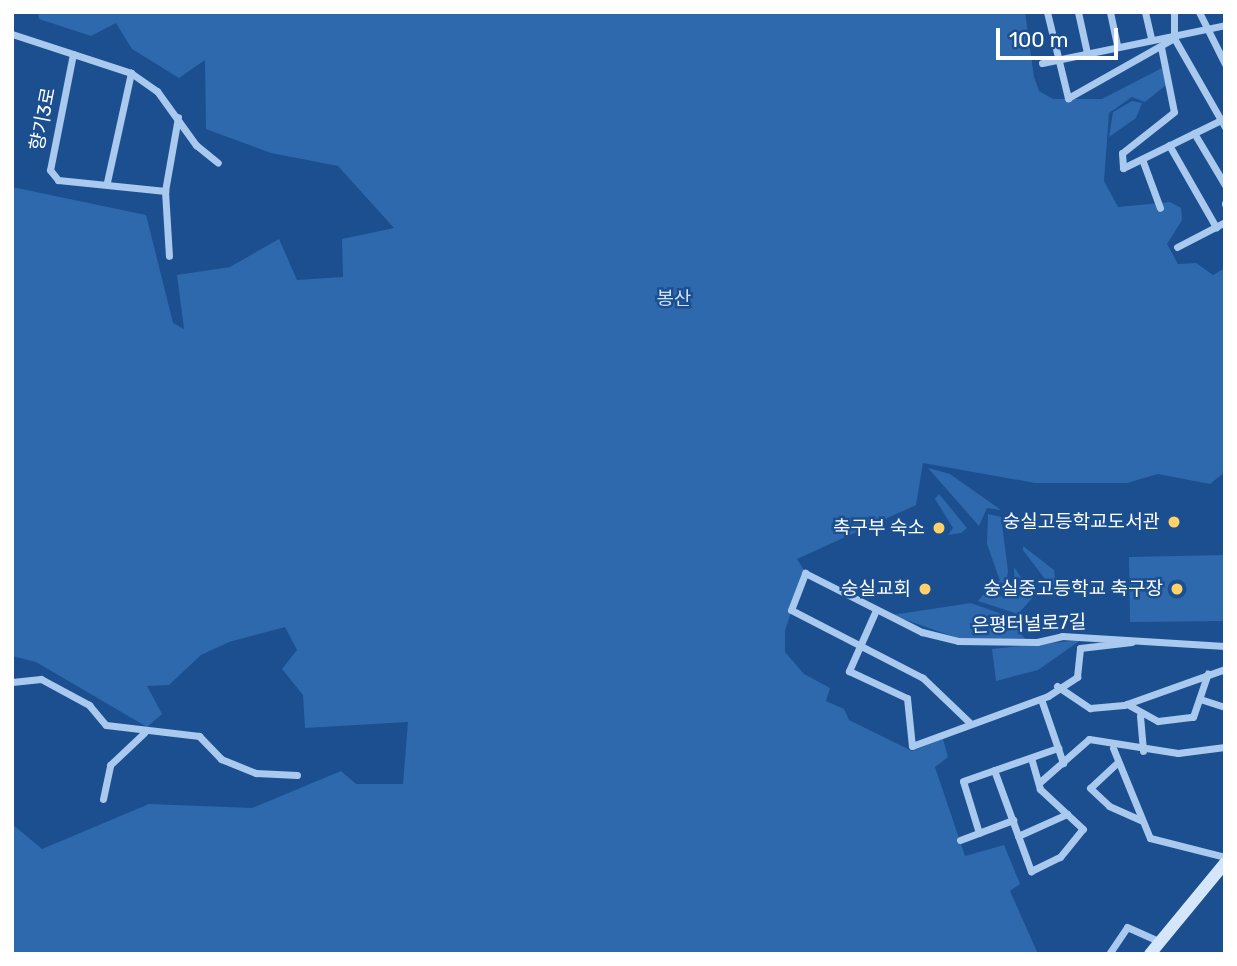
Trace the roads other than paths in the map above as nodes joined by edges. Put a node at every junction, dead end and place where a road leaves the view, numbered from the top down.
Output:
1 (1047, 12) edge
2 (1078, 12) edge
3 (1110, 12) edge
4 (1145, 12) edge
5 (1174, 12) edge
6 (1199, 12) edge
7 (1225, 25) edge
8 (1203, 28) junction
9 (12, 34) edge
10 (1175, 35) junction
11 (1151, 38) junction
12 (1117, 46) junction
13 (1161, 47) junction
14 (1087, 53) junction
15 (73, 54) junction
16 (1058, 60) junction
17 (1042, 63) dead end
18 (1225, 64) edge
19 (131, 73) junction
20 (178, 117) junction
21 (1223, 122) edge
22 (1194, 132) junction
23 (1169, 145) junction
24 (1142, 159) junction
25 (218, 163) dead end
26 (107, 182) junction
27 (1225, 185) edge
28 (165, 191) junction
29 (1160, 208) dead end
30 (1225, 222) edge
31 (1216, 227) junction
32 (1177, 247) dead end
33 (169, 256) dead end
34 (876, 610) junction
35 (1135, 641) junction
36 (1225, 646) edge
37 (859, 647) junction
38 (1225, 669) edge
39 (1208, 673) junction
40 (12, 682) edge
41 (1057, 686) junction
42 (1041, 699) junction
43 (1200, 699) junction
44 (1127, 704) junction
45 (1225, 707) edge
46 (1140, 716) junction
47 (969, 722) junction
48 (144, 733) junction
49 (1225, 747) edge
50 (1058, 748) junction
51 (1113, 748) junction
52 (1143, 751) junction
53 (1031, 758) junction
54 (1118, 762) junction
55 (1063, 763) junction
56 (994, 770) junction
57 (297, 775) dead end
58 (1040, 782) junction
59 (103, 799) dead end
60 (1067, 814) junction
61 (1013, 820) junction
62 (1141, 820) junction
63 (979, 833) junction
64 (1018, 836) junction
65 (960, 840) dead end
66 (1225, 857) edge
67 (1225, 863) edge
68 (1159, 942) junction
69 (1109, 954) edge
70 (1150, 954) edge

1 - 16 street
2 - 14 street
3 - 12 street
4 - 11 street
5 - 10 street
6 - 8 street
7 - 8 street
8 - 10 street
8 - 18 street
9 - 15 street
10 - 11 street
10 - 13 street
10 - 21 street
11 - 12 street
12 - 14 street
13 - 16 street
13 - 24 street
14 - 16 street
15 - 19 street
15 - 26 street, 향기3로
16 - 17 street
19 - 20 street
19 - 26 street
20 - 25 street
20 - 28 street
21 - 22 street
22 - 23 street
22 - 27 street
23 - 24 street
23 - 31 street
24 - 29 street
26 - 28 street, 향기3로
28 - 33 street
30 - 31 street
31 - 32 street
34 - 35 street, 은평터널로7길
34 - 37 street
34 - 37 street, 은평터널로7길
35 - 36 street, 은평터널로7길
35 - 41 street
37 - 47 street
37 - 47 street
38 - 39 street
39 - 43 street
39 - 44 street
40 - 48 street
41 - 42 street
41 - 44 street
42 - 47 street
42 - 50 street
43 - 45 street
43 - 46 street
44 - 46 street
46 - 52 street
48 - 57 street
48 - 59 street
49 - 52 street
50 - 53 street
50 - 55 street
51 - 52 street
51 - 54 street
51 - 55 street
53 - 56 street
53 - 58 street
54 - 62 street
54 - 62 street
55 - 58 street
56 - 61 street
56 - 63 street
58 - 60 street
60 - 64 street
60 - 64 street
61 - 63 street
61 - 64 street
62 - 66 street
63 - 65 street
67 - 68 main road
68 - 69 street
68 - 70 main road

